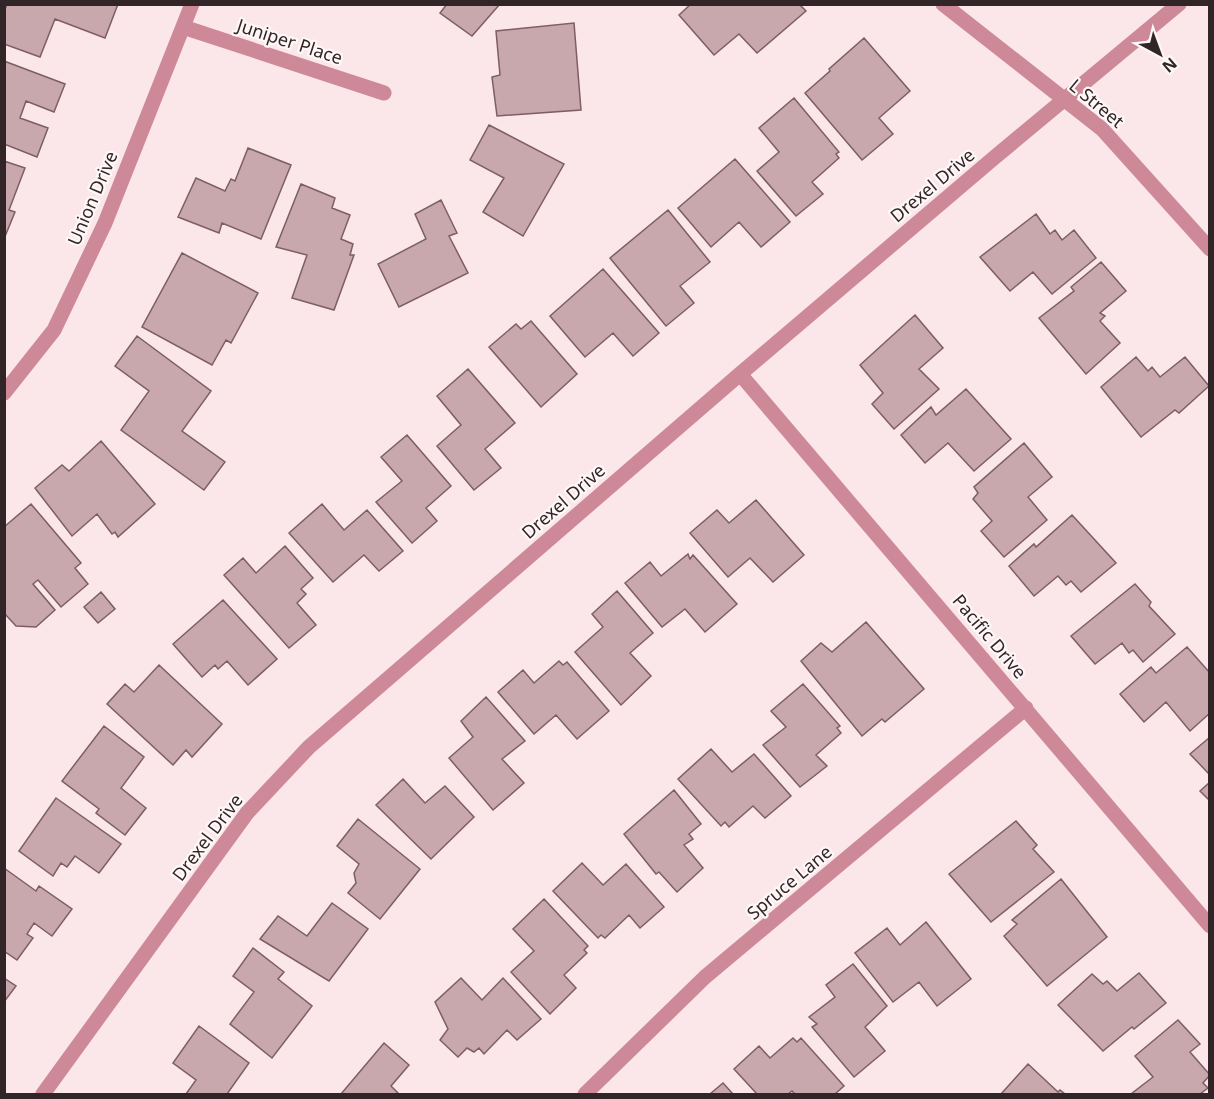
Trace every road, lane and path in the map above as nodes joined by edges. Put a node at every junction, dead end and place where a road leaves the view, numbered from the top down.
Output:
1 (192, 4) edge
2 (943, 4) edge
3 (1179, 4) edge
4 (183, 27) junction
5 (384, 93) dead end
6 (1065, 100) junction
7 (1209, 249) edge
8 (740, 374) junction
9 (4, 393) edge
10 (1026, 708) junction
11 (1209, 926) edge
12 (43, 1095) edge
13 (585, 1095) edge

1 - 4 street, Union Drive
2 - 6 street, L Street
3 - 6 street, Drexel Drive
4 - 5 street, Juniper Place
4 - 9 street, Union Drive
6 - 7 street, L Street
6 - 8 street, Drexel Drive
8 - 10 street, Pacific Drive
8 - 12 street, Drexel Drive
10 - 11 street, Pacific Drive
10 - 13 street, Spruce Lane

